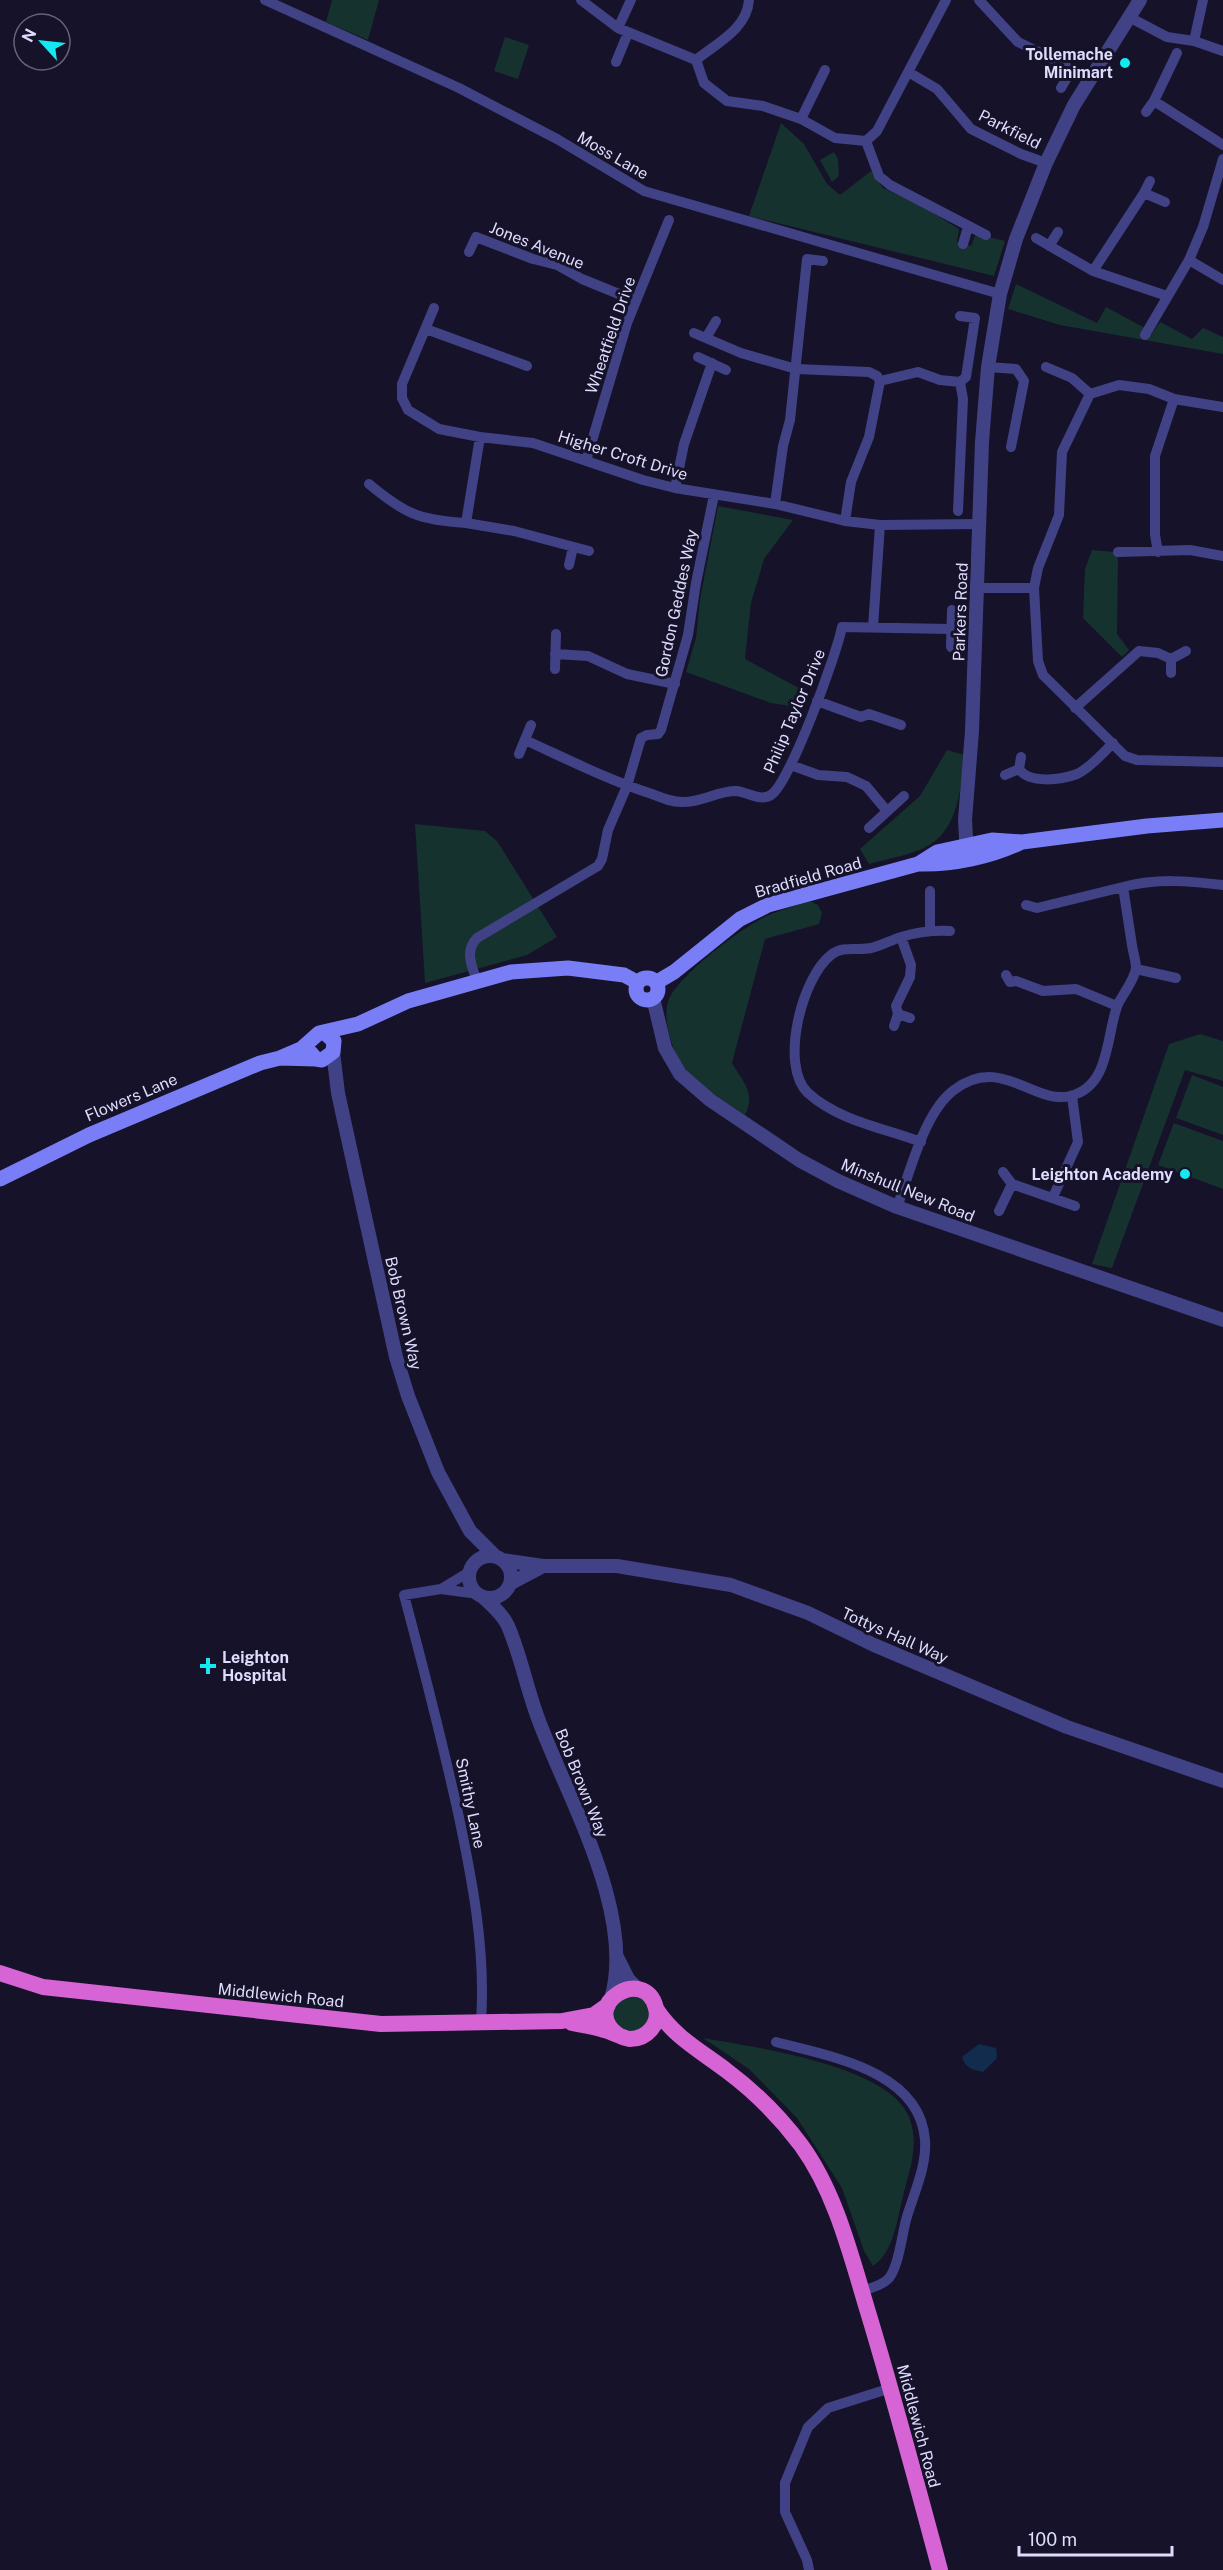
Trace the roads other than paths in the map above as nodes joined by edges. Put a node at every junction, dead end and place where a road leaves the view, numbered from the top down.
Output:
1 (265, 0) edge
2 (581, 0) edge
3 (631, 0) edge
4 (749, 0) edge
5 (946, 0) edge
6 (979, 0) edge
7 (1140, 0) edge
8 (1203, 0) edge
9 (1129, 17) junction
10 (623, 30) junction
11 (1194, 41) junction
12 (1223, 51) edge
13 (1177, 53) dead end
14 (696, 60) junction
15 (616, 62) dead end
16 (825, 70) dead end
17 (910, 73) junction
18 (1061, 88) dead end
19 (1154, 101) junction
20 (1146, 112) dead end
21 (801, 119) junction
22 (866, 141) junction
23 (1223, 145) edge
24 (1223, 159) edge
25 (1046, 163) junction
26 (1150, 182) dead end
27 (1144, 194) junction
28 (1165, 202) dead end
29 (669, 220) dead end
30 (968, 227) junction
31 (1058, 232) dead end
32 (986, 235) dead end
33 (1036, 238) dead end
34 (963, 244) dead end
35 (1050, 246) junction
36 (469, 252) dead end
37 (1189, 260) junction
38 (823, 261) dead end
39 (1093, 271) junction
40 (1223, 280) edge
41 (1000, 294) junction
42 (1167, 296) junction
43 (636, 301) junction
44 (434, 308) dead end
45 (960, 316) dead end
46 (716, 321) dead end
47 (426, 329) junction
48 (694, 333) dead end
49 (1145, 335) dead end
50 (706, 338) junction
51 (698, 357) dead end
52 (712, 363) junction
53 (528, 366) dead end
54 (988, 367) junction
55 (1046, 367) dead end
56 (796, 369) junction
57 (726, 370) dead end
58 (878, 379) junction
59 (960, 382) junction
60 (1090, 394) junction
61 (1174, 399) junction
62 (1223, 407) edge
63 (480, 437) junction
64 (1011, 447) dead end
65 (586, 461) junction
66 (369, 484) dead end
67 (675, 488) junction
68 (714, 495) junction
69 (775, 504) junction
70 (958, 511) dead end
71 (845, 521) junction
72 (466, 523) junction
73 (979, 524) junction
74 (879, 525) junction
75 (573, 547) junction
76 (589, 551) dead end
77 (1118, 552) dead end
78 (1158, 552) junction
79 (1223, 556) edge
80 (569, 565) dead end
81 (977, 588) junction
82 (1034, 588) junction
83 (952, 610) dead end
84 (873, 627) junction
85 (950, 629) junction
86 (556, 634) dead end
87 (951, 647) dead end
88 (1186, 651) dead end
89 (555, 654) junction
90 (1171, 659) junction
91 (555, 669) dead end
92 (1171, 673) dead end
93 (675, 684) junction
94 (817, 701) junction
95 (1075, 708) junction
96 (531, 725) dead end
97 (901, 725) dead end
98 (525, 740) junction
99 (1113, 743) junction
100 (519, 753) dead end
101 (1021, 757) dead end
102 (1223, 762) edge
103 (791, 765) junction
104 (1019, 769) junction
105 (1005, 775) dead end
106 (627, 786) junction
107 (904, 796) dead end
108 (887, 811) junction
109 (1223, 820) edge
110 (869, 828) dead end
111 (966, 852) junction
112 (1223, 885) edge
113 (1123, 887) junction
114 (930, 891) dead end
115 (1026, 905) dead end
116 (930, 929) junction
117 (950, 931) dead end
118 (901, 937) junction
119 (1136, 969) junction
120 (1176, 978) dead end
121 (477, 982) junction
122 (637, 982) junction
123 (657, 982) junction
124 (1008, 982) dead end
125 (653, 998) junction
126 (1117, 1006) junction
127 (898, 1014) junction
128 (910, 1018) dead end
129 (358, 1024) junction
130 (894, 1026) dead end
131 (326, 1034) junction
132 (310, 1042) junction
133 (334, 1051) junction
134 (280, 1058) junction
135 (317, 1059) junction
136 (338, 1093) junction
137 (1072, 1096) junction
138 (921, 1142) junction
139 (1004, 1172) dead end
140 (0, 1179) edge
141 (1012, 1184) junction
142 (1053, 1197) junction
143 (1075, 1206) dead end
144 (897, 1207) junction
145 (999, 1211) dead end
146 (1223, 1320) edge
147 (470, 1531) junction
148 (499, 1558) junction
149 (543, 1566) junction
150 (471, 1569) junction
151 (509, 1586) junction
152 (441, 1589) junction
153 (481, 1596) junction
154 (507, 1625) junction
155 (1223, 1781) edge
156 (616, 1955) junction
157 (0, 1973) edge
158 (639, 1990) junction
159 (610, 2002) junction
160 (656, 2009) junction
161 (481, 2021) junction
162 (562, 2021) junction
163 (646, 2034) junction
164 (618, 2035) junction
165 (776, 2042) dead end
166 (687, 2044) junction
167 (862, 2291) junction
168 (891, 2388) junction
169 (809, 2570) edge
170 (940, 2570) edge

1 - 41 street, Moss Lane
2 - 10 street
3 - 10 street
4 - 14 street
5 - 17 street
6 - 18 street
7 - 9 street, Parkers Road
8 - 11 street
9 - 11 street
9 - 25 street, Parkers Road
10 - 14 street
10 - 15 street
11 - 12 street
13 - 19 street
14 - 21 street
16 - 21 street
17 - 22 street
17 - 25 street, Parkfield
19 - 20 street
19 - 23 street
21 - 22 street
22 - 30 street
24 - 37 street
25 - 41 street, Parkers Road
26 - 27 street
27 - 28 street
27 - 39 street
29 - 43 street, Wheatfield Drive
30 - 32 street
30 - 34 street
31 - 35 street
33 - 35 street
35 - 39 street
36 - 43 street, Jones Avenue
37 - 40 street
37 - 42 street
38 - 56 street
39 - 42 street
41 - 54 street, Parkers Road
42 - 49 street
43 - 65 street, Wheatfield Drive
44 - 47 street, Higher Croft Drive
45 - 59 street
46 - 50 street
47 - 53 street
47 - 63 street, Higher Croft Drive
48 - 50 street
50 - 56 street
51 - 52 street
52 - 57 street
52 - 67 street
54 - 64 street
54 - 73 street, Parkers Road
55 - 60 street
56 - 58 street
56 - 69 street
58 - 59 street
58 - 71 street
59 - 70 street
60 - 61 street
60 - 82 street
61 - 62 street
61 - 78 street
63 - 65 street, Higher Croft Drive
63 - 72 street
65 - 67 street, Higher Croft Drive
66 - 72 street
67 - 68 street, Higher Croft Drive
68 - 69 street, Higher Croft Drive
68 - 93 street, Gordon Geddes Way
69 - 71 street, Higher Croft Drive
71 - 74 street, Higher Croft Drive
72 - 75 street
73 - 74 street, Higher Croft Drive
73 - 81 street, Parkers Road
74 - 84 street
75 - 76 street
75 - 80 street
77 - 78 street
78 - 79 street
81 - 82 street
81 - 111 street, Parkers Road
82 - 95 street
83 - 85 street
84 - 85 street, Philip Taylor Drive
84 - 94 street, Philip Taylor Drive
85 - 87 street
86 - 89 street
88 - 90 street
89 - 91 street
89 - 93 street
90 - 92 street
90 - 95 street
93 - 106 street, Gordon Geddes Way
94 - 97 street
94 - 103 street, Philip Taylor Drive
95 - 99 street
96 - 98 street
98 - 100 street
98 - 106 street, Philip Taylor Drive
99 - 102 street
99 - 104 street
101 - 104 street
103 - 106 street, Philip Taylor Drive
103 - 108 street
104 - 105 street
106 - 121 street, Gordon Geddes Way
107 - 108 street
108 - 110 street
109 - 111 main road, Bradfield Road
111 - 123 main road, Bradfield Road
112 - 113 street
113 - 115 street
113 - 119 street
114 - 116 street
116 - 117 street
116 - 118 street
118 - 127 street
118 - 138 street
119 - 120 street
119 - 126 street
121 - 122 main road
121 - 129 main road
122 - 123 main road
122 - 125 main road
123 - 125 main road
124 - 126 street
125 - 144 street, Minshull New Road
126 - 137 street
127 - 128 street
127 - 130 street
129 - 131 main road
129 - 133 main road
131 - 132 main road
131 - 133 main road
132 - 134 main road, Flowers Lane
132 - 135 main road
133 - 135 main road
133 - 136 street, Bob Brown Way
134 - 135 main road, Flowers Lane
134 - 140 main road, Flowers Lane
135 - 136 street, Bob Brown Way
136 - 147 street, Bob Brown Way
137 - 138 street
137 - 142 street
138 - 144 street
139 - 141 street
141 - 142 street
141 - 145 street
142 - 143 street
144 - 146 street, Minshull New Road
147 - 148 street, Bob Brown Way
147 - 150 street, Bob Brown Way
148 - 149 street, Tottys Hall Way
148 - 150 street
148 - 151 street
149 - 151 street, Tottys Hall Way
149 - 155 street, Tottys Hall Way
150 - 152 street
150 - 153 street
151 - 153 street
151 - 154 street, Bob Brown Way
152 - 153 street
152 - 161 street, Smithy Lane
153 - 154 street, Bob Brown Way
154 - 156 street, Bob Brown Way
156 - 158 street, Bob Brown Way
156 - 159 street, Bob Brown Way
157 - 161 highway, Middlewich Road
158 - 159 highway
158 - 160 highway
159 - 162 highway, Middlewich Road
159 - 164 highway
160 - 163 highway
160 - 166 highway, Middlewich Road
161 - 162 highway, Middlewich Road
162 - 164 highway, Middlewich Road
163 - 164 highway
163 - 166 highway, Middlewich Road
165 - 167 street
166 - 167 highway, Middlewich Road
167 - 168 highway, Middlewich Road
168 - 169 street
168 - 170 highway, Middlewich Road

